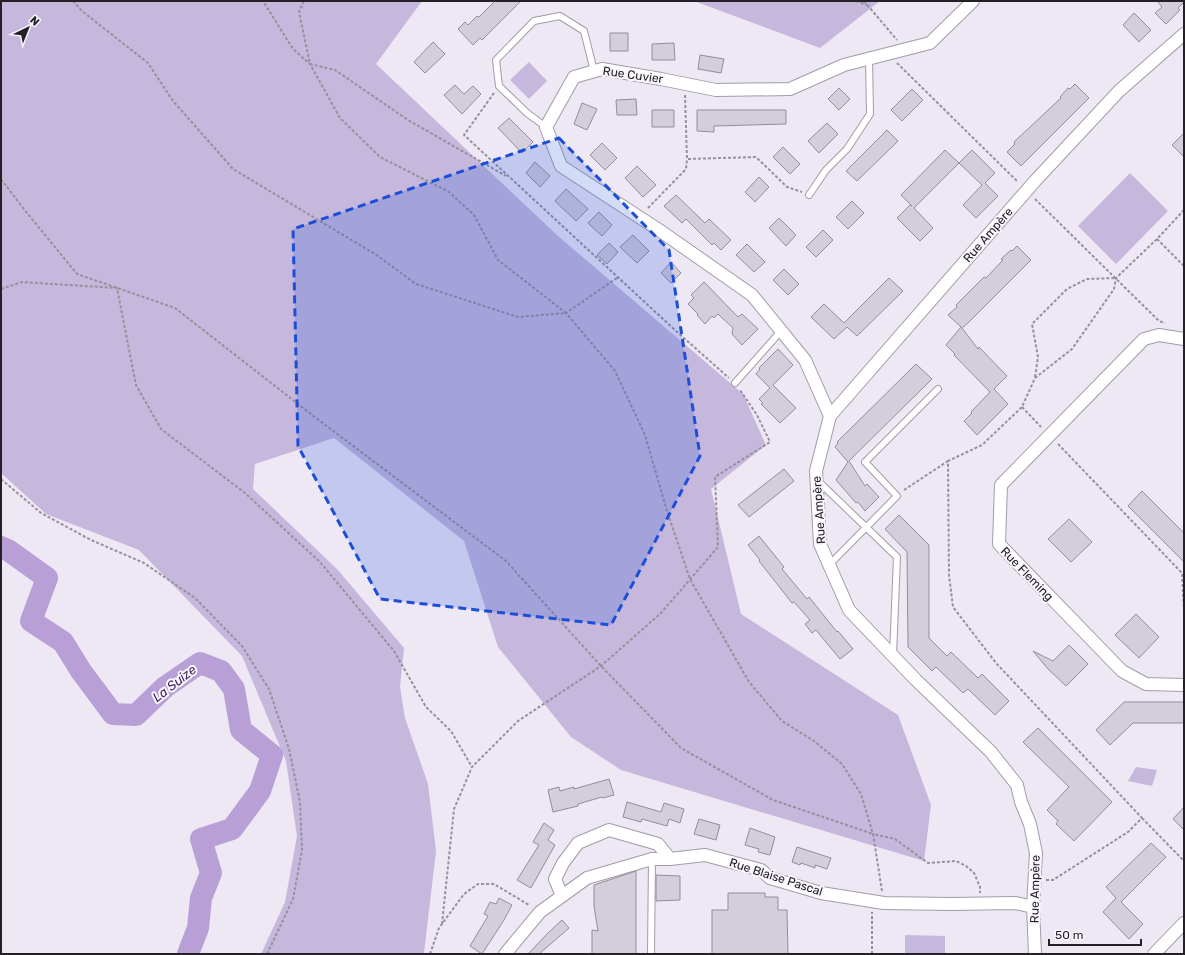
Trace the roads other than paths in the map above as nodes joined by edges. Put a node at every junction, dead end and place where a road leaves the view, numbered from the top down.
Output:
1 (974, 1) edge
2 (1184, 34) edge
3 (869, 58) junction
4 (594, 72) junction
5 (546, 127) junction
6 (809, 195) road end
7 (781, 331) junction
8 (1184, 339) edge
9 (735, 383) road end
10 (938, 389) dead end
11 (830, 416) junction
12 (816, 480) junction
13 (866, 528) junction
14 (829, 565) junction
15 (893, 656) junction
16 (1184, 685) edge
17 (652, 858) junction
18 (670, 859) junction
19 (562, 896) junction
20 (1033, 907) junction
21 (1182, 931) edge
22 (505, 954) edge
23 (651, 954) edge
24 (1035, 954) edge
25 (1154, 954) edge

1 - 3 street, Rue Cuvier
2 - 11 street, Rue Ampère
3 - 4 street, Rue Cuvier
3 - 6 lane
4 - 5 street, Rue Cuvier
4 - 5 lane
5 - 7 street
7 - 9 lane
7 - 11 street
8 - 16 street, Rue Fleming
10 - 13 lane
11 - 12 street, Rue Ampère
12 - 13 lane
12 - 14 street, Rue Ampère
13 - 14 lane
13 - 15 lane
14 - 15 street, Rue Ampère
15 - 20 street, Rue Ampère
17 - 18 street, Rue Blaise Pascal
17 - 19 street, Rue Blaise Pascal
17 - 23 lane
18 - 19 street
18 - 20 street, Rue Blaise Pascal
19 - 22 street, Rue Blaise Pascal
20 - 24 street, Rue Ampère
21 - 25 street

